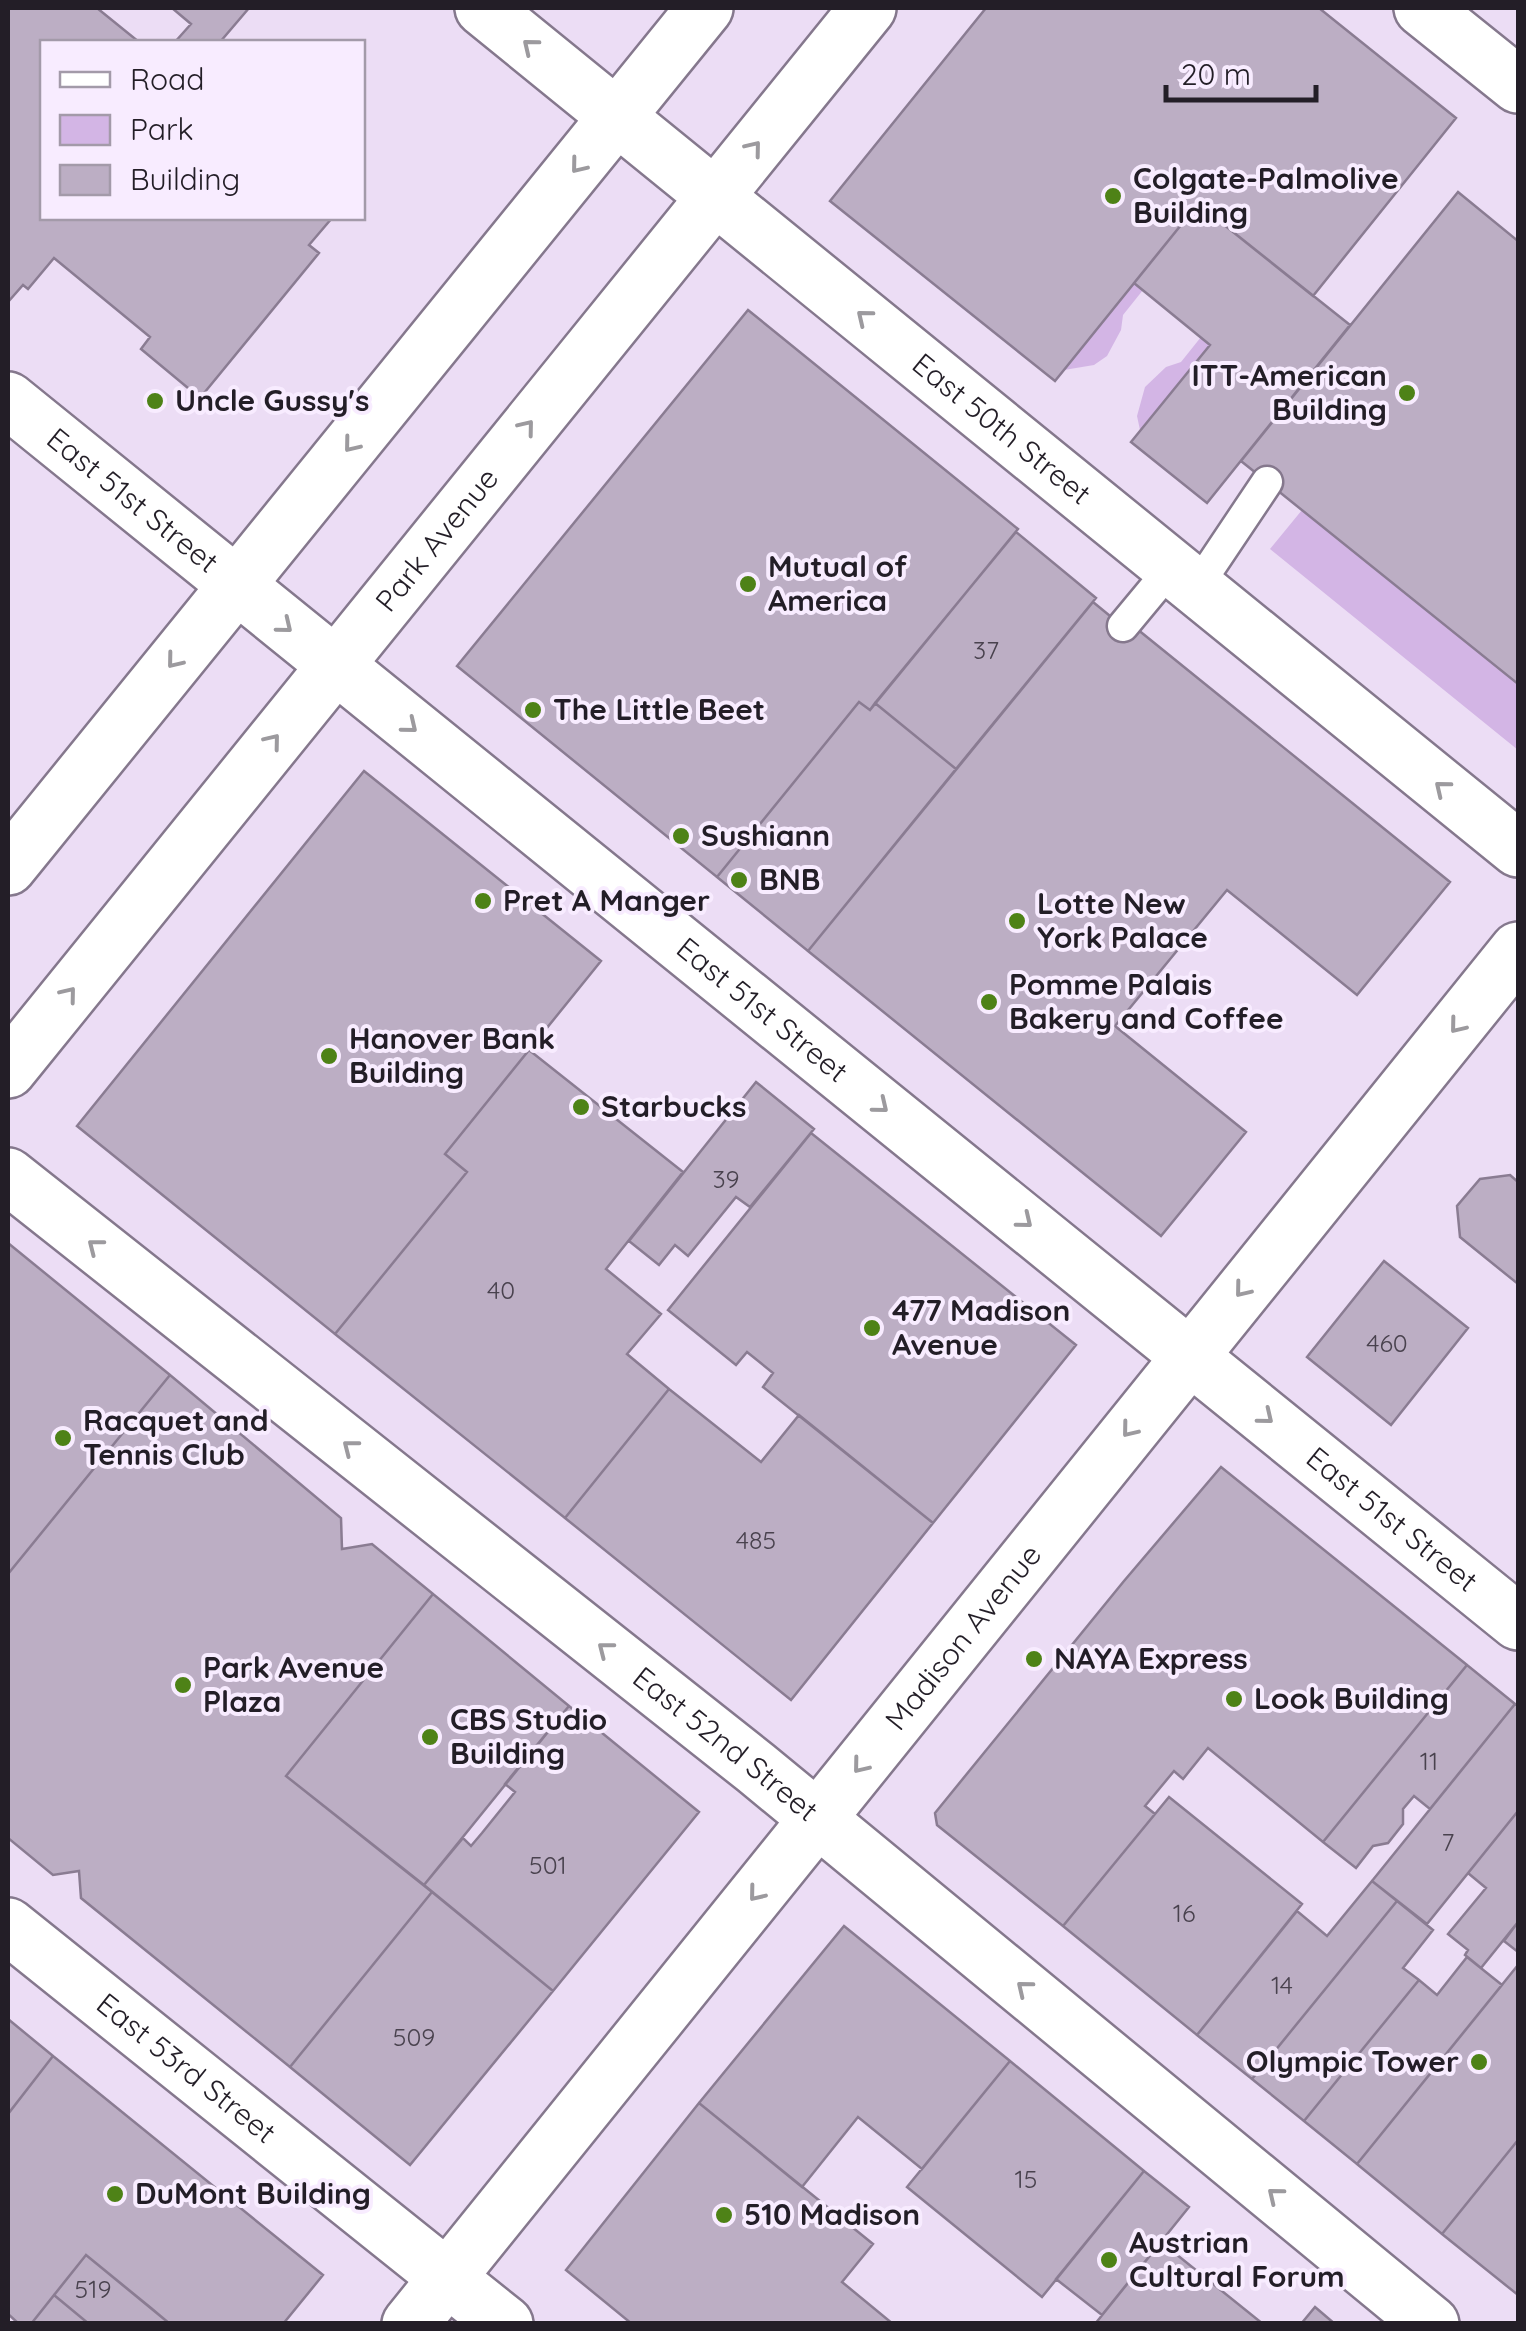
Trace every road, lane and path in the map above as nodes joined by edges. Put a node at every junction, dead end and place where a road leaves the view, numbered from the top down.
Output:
1 (482, 8) edge
2 (705, 8) edge
3 (868, 8) edge
4 (1422, 8) edge
5 (1518, 85) edge
6 (616, 116) junction
7 (714, 197) junction
8 (8, 400) edge
9 (1267, 482) dead end
10 (1184, 577) junction
11 (236, 586) junction
12 (1123, 626) dead end
13 (334, 666) junction
14 (1518, 848) edge
15 (8, 867) edge
16 (1518, 950) edge
17 (8, 1070) edge
18 (8, 1176) edge
19 (1190, 1354) junction
20 (1518, 1622) edge
21 (818, 1819) junction
22 (8, 1926) edge
23 (447, 2276) junction
24 (410, 2324) edge
25 (505, 2324) edge
26 (1431, 2324) edge

6 -> 1 main road, East 50th Street
2 - 6 main road
7 -> 3 main road, Park Avenue
4 - 5 main road
6 - 7 main road, East 50th Street
6 -> 11 main road
10 -> 7 main road, East 50th Street
13 -> 7 main road, Park Avenue
8 - 11 main road, East 51st Street
9 - 10 lane
10 - 12 lane
14 -> 10 main road, East 50th Street
11 -> 13 main road, East 51st Street
11 -> 15 main road
17 -> 13 main road, Park Avenue
13 -> 19 main road, East 51st Street
16 -> 19 main road, Madison Avenue
21 -> 18 main road, East 52nd Street
19 -> 20 main road, East 51st Street
19 -> 21 main road, Madison Avenue
21 -> 23 main road, Madison Avenue
26 -> 21 main road, East 52nd Street
22 - 23 main road, East 53rd Street
23 - 24 main road, Madison Avenue
23 - 25 main road, East 53rd Street

